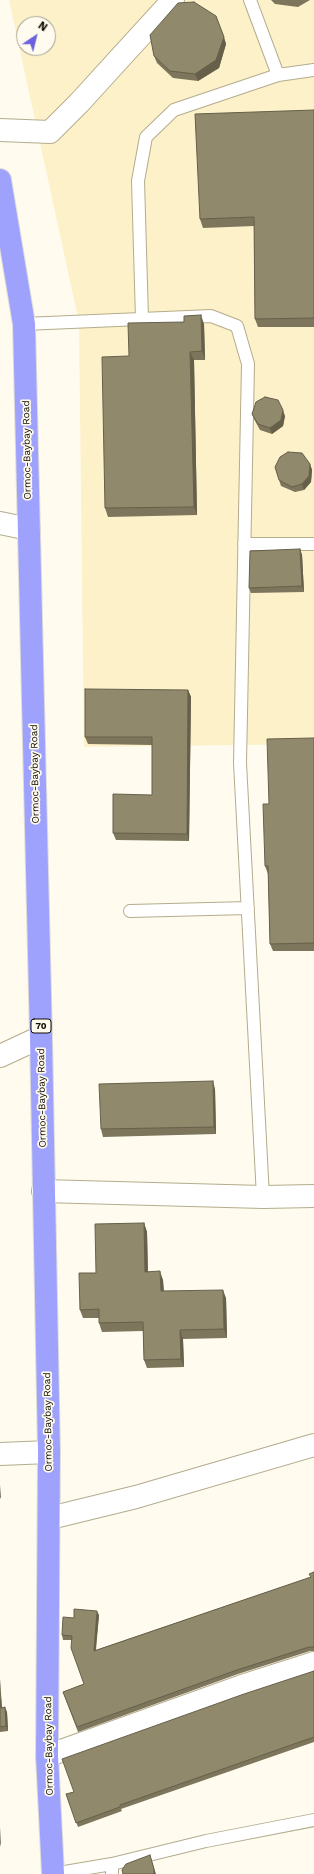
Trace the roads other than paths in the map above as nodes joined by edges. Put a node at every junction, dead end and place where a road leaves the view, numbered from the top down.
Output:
1 (173, 0) edge
2 (250, 0) edge
3 (314, 70) edge
4 (278, 75) junction
5 (0, 130) edge
6 (0, 180) edge
7 (142, 319) junction
8 (24, 324) junction
9 (0, 523) edge
10 (29, 529) junction
11 (244, 544) junction
12 (314, 544) edge
13 (248, 908) junction
14 (130, 911) dead end
15 (41, 1036) junction
16 (0, 1056) edge
17 (43, 1192) junction
18 (314, 1196) edge
19 (263, 1197) junction
20 (314, 1445) edge
21 (49, 1452) junction
22 (0, 1454) edge
23 (50, 1518) junction
24 (314, 1663) edge
25 (47, 1756) junction
26 (314, 1820) edge
27 (112, 1869) edge
28 (53, 1874) edge

1 - 5 street
2 - 4 lane
3 - 4 lane
4 - 7 lane
6 - 8 highway, Ormoc-Baybay Road / 70
7 - 8 lane
7 - 11 lane
8 - 10 highway, Ormoc-Baybay Road / 70
9 - 10 street
10 - 15 highway, Ormoc-Baybay Road / 70
11 - 12 lane
11 - 13 lane
13 - 14 lane
13 - 19 lane
15 - 16 street
15 - 17 highway, Ormoc-Baybay Road / 70
17 - 19 street
17 - 21 highway, Ormoc-Baybay Road / 70
18 - 19 street
20 - 23 street
21 - 22 street
21 - 23 highway, Ormoc-Baybay Road / 70
23 - 25 highway, Ormoc-Baybay Road / 70
24 - 25 street
25 - 28 highway, Ormoc-Baybay Road / 70
26 - 27 lane
27 - 28 lane

